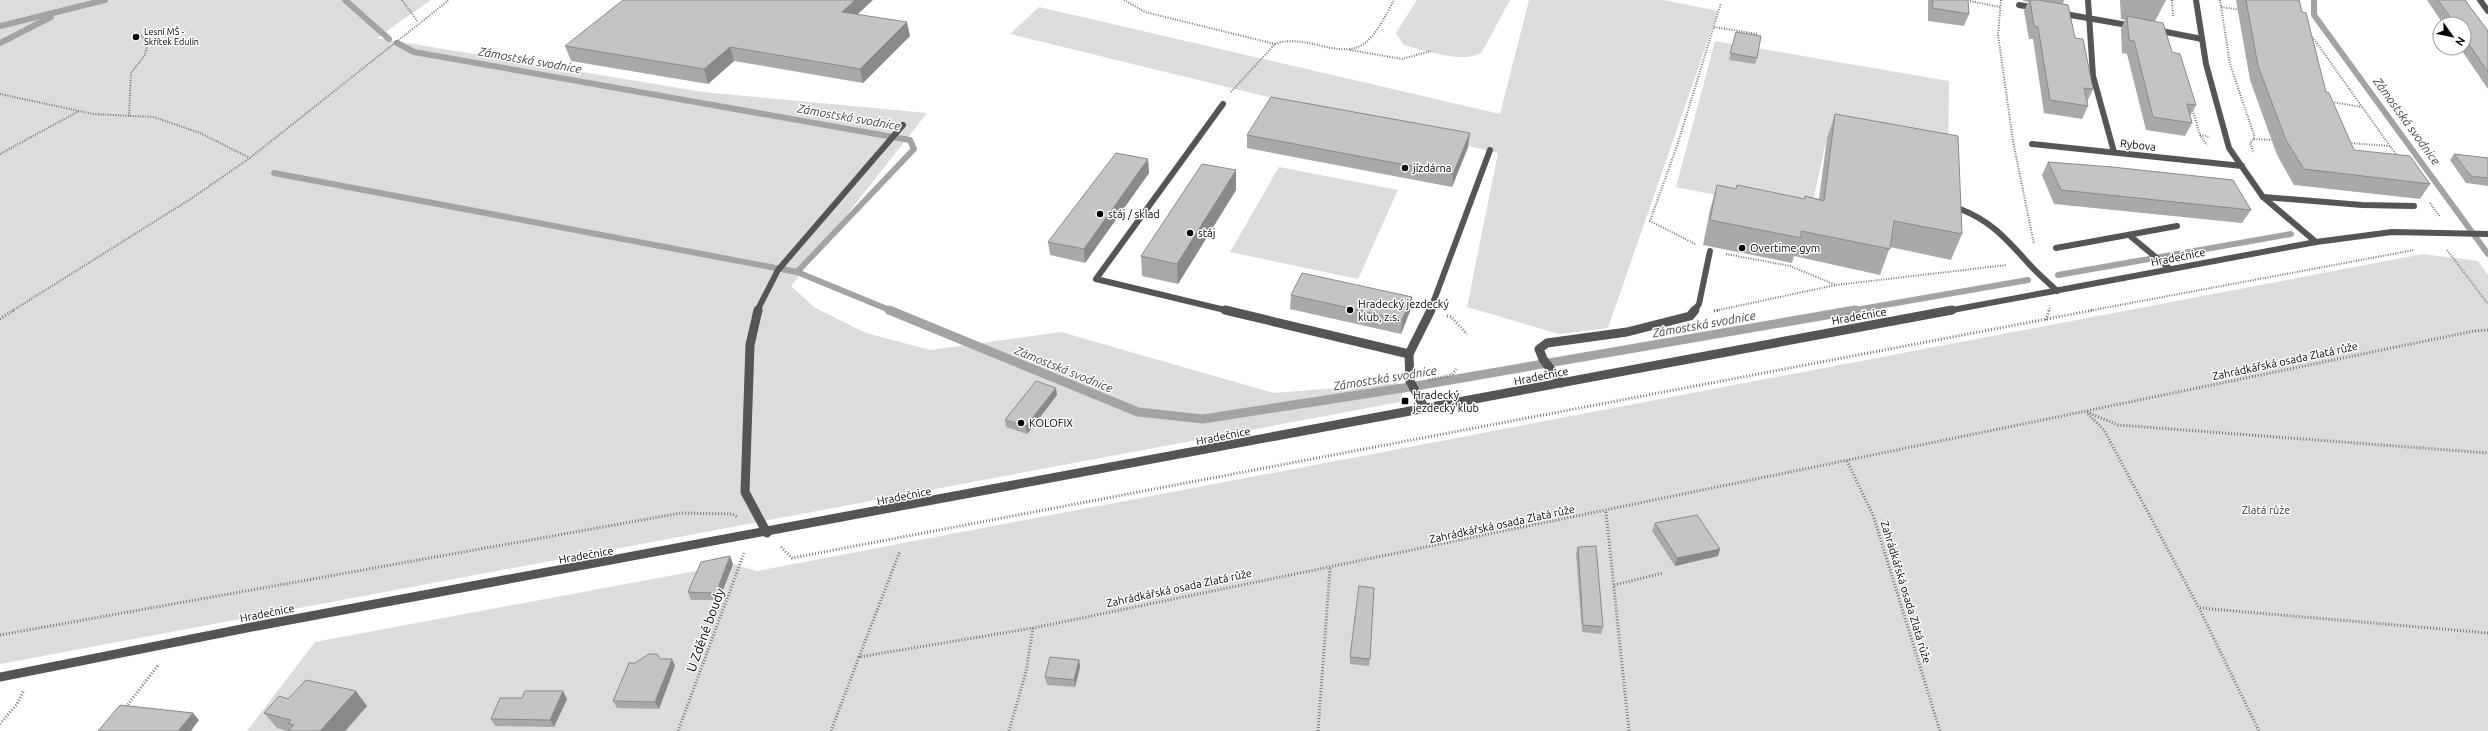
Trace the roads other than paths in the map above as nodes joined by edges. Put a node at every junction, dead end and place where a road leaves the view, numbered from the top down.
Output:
1 (2088, 0) edge
2 (2196, 0) edge
3 (2480, 0) edge
4 (2019, 5) dead end
5 (2042, 9) edge
6 (2050, 11) edge
7 (2488, 11) edge
8 (2089, 18) junction
9 (2142, 28) edge
10 (2150, 29) edge
11 (2202, 39) junction
12 (1223, 104) road end
13 (902, 125) dead end
14 (2032, 144) dead end
15 (1490, 150) dead end
16 (2114, 152) junction
17 (2242, 166) junction
18 (2263, 197) junction
19 (2414, 206) dead end
20 (1960, 209) edge
21 (2176, 226) dead end
22 (2488, 234) edge
23 (2129, 235) junction
24 (2316, 242) junction
25 (2056, 248) dead end
26 (1710, 251) road end
27 (2170, 270) junction
28 (2057, 291) junction
29 (1410, 354) junction
30 (1561, 383) junction
31 (1425, 409) junction
32 (767, 532) junction
33 (0, 677) edge

1 - 8 street
2 - 11 street
3 - 7 street
4 - 5 street
6 - 8 street
8 - 9 street
8 - 16 street
10 - 11 street
11 - 17 street
12 - 29 street
13 - 32 street
14 - 16 street, Rybova
15 - 29 street
16 - 17 street, Rybova
17 - 18 street
18 - 19 street
18 - 24 street
20 - 28 street
21 - 23 street
22 - 24 street, Hradečnice
23 - 25 street
23 - 27 street
24 - 27 street, Hradečnice
26 - 30 street
27 - 28 street, Hradečnice
28 - 30 street, Hradečnice
29 - 31 street
30 - 31 street, Hradečnice
31 - 32 street, Hradečnice
32 - 33 street, Hradečnice

